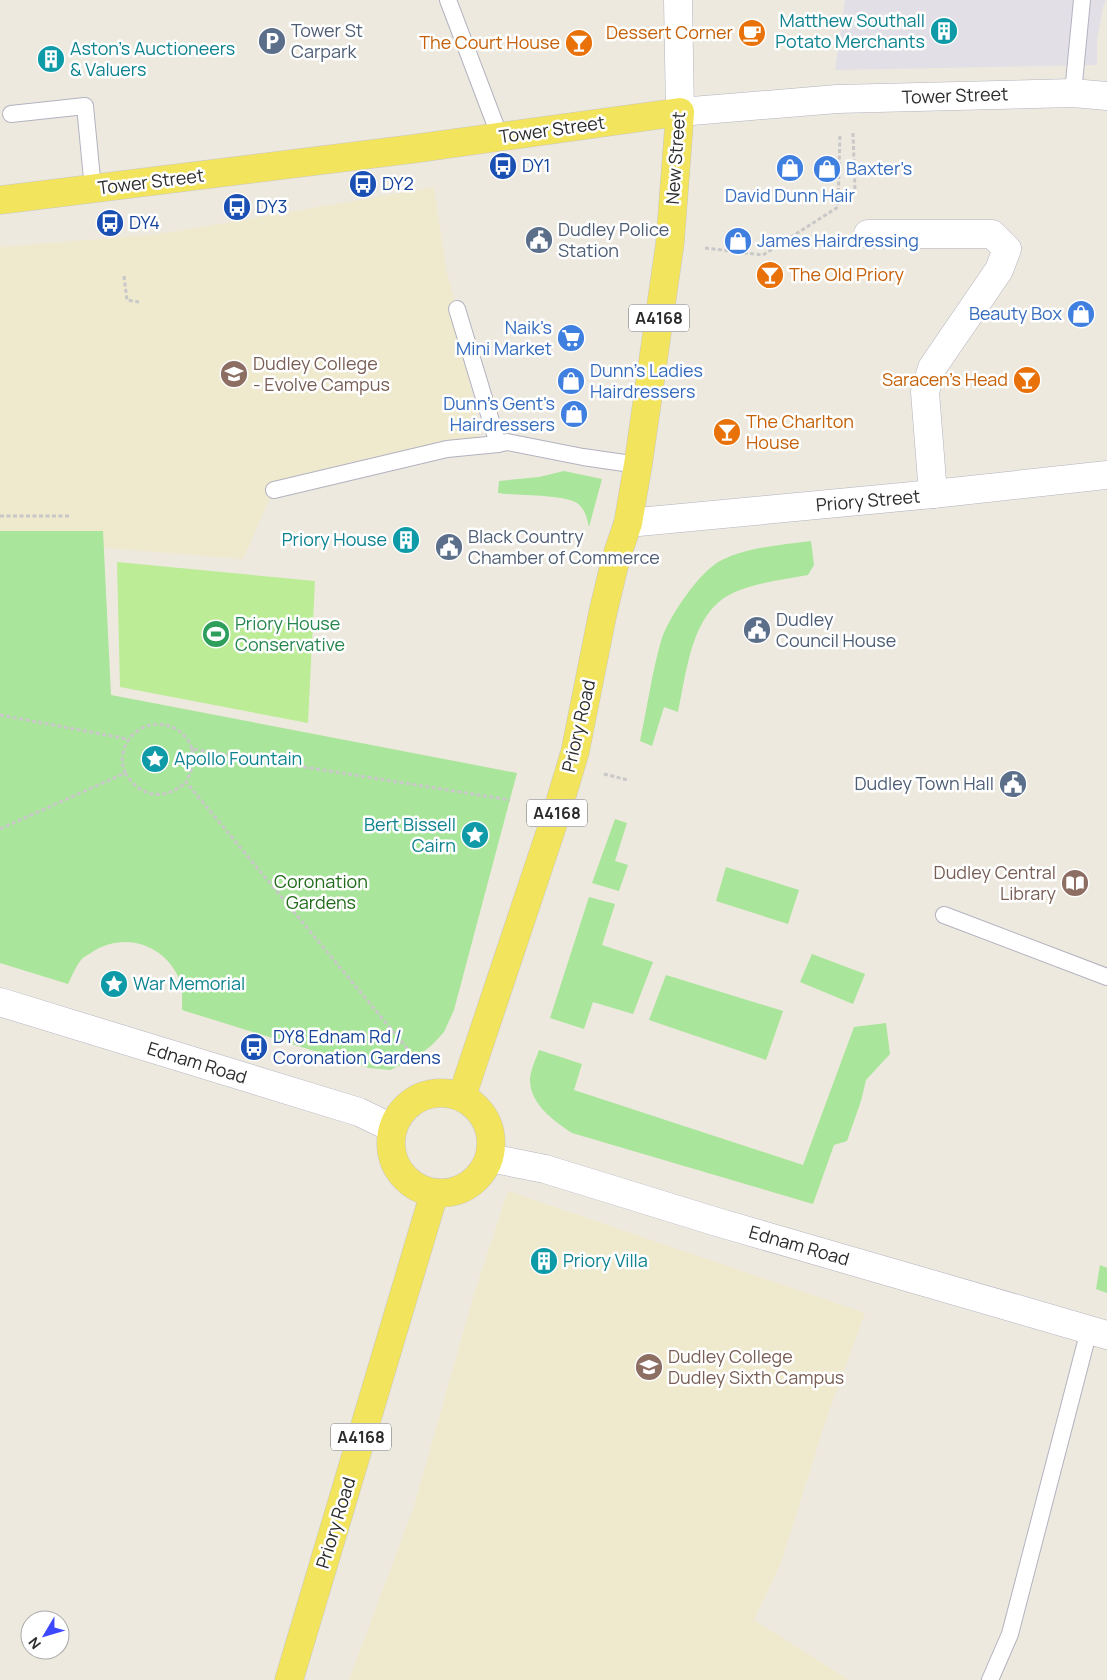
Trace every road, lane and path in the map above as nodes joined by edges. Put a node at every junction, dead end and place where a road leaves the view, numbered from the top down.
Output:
1 (448, 0) edge
2 (678, 0) edge
3 (1082, 0) edge
4 (1073, 93) junction
5 (1107, 96) edge
6 (839, 105) junction
7 (680, 112) junction
8 (11, 114) dead end
9 (500, 137) junction
10 (93, 189) junction
11 (855, 190) dead end
12 (0, 200) edge
13 (868, 234) dead end
14 (670, 243) junction
15 (124, 276) dead end
16 (139, 302) dead end
17 (457, 310) dead end
18 (498, 444) junction
19 (638, 465) junction
20 (1107, 475) edge
21 (274, 490) dead end
22 (933, 494) junction
23 (0, 516) edge
24 (69, 516) dead end
25 (628, 523) junction
26 (0, 715) edge
27 (128, 739) junction
28 (192, 749) junction
29 (125, 773) junction
30 (598, 773) dead end
31 (628, 780) dead end
32 (186, 782) junction
33 (510, 800) dead end
34 (0, 829) edge
35 (944, 915) dead end
36 (1107, 977) edge
37 (0, 1002) edge
38 (421, 1065) dead end
39 (462, 1096) junction
40 (392, 1128) junction
41 (490, 1158) junction
42 (434, 1194) junction
43 (1098, 1333) edge
44 (289, 1680) edge
45 (990, 1680) edge

1 - 9 lane
2 - 7 street, New Street
3 - 4 lane
4 - 5 street, Tower Street
4 - 6 street, Tower Street
6 - 7 street, Tower Street
6 - 11 path
6 - 14 path
7 - 9 main road, Tower Street
7 - 14 main road, New Street / A4168
8 - 10 lane
9 - 10 main road, Tower Street
10 - 12 main road, Tower Street
13 - 22 street
14 - 19 main road, New Street / A4168
15 - 16 path
17 - 18 lane
18 - 19 lane
18 - 21 lane
19 - 25 main road, New Street / A4168
20 - 22 street, Priory Street
22 - 25 street, Priory Street
23 - 24 path
25 - 39 main road, Priory Road / A4168
26 - 27 path
27 - 28 path
27 - 29 path
28 - 32 path
28 - 33 path
29 - 32 path
29 - 34 path
30 - 31 path
32 - 38 path
35 - 36 lane
37 - 40 street, Ednam Road
39 - 40 main road
39 - 41 main road
40 - 42 main road
41 - 42 main road
41 - 43 street, Ednam Road
42 - 44 main road, Priory Road / A4168
43 - 45 lane

